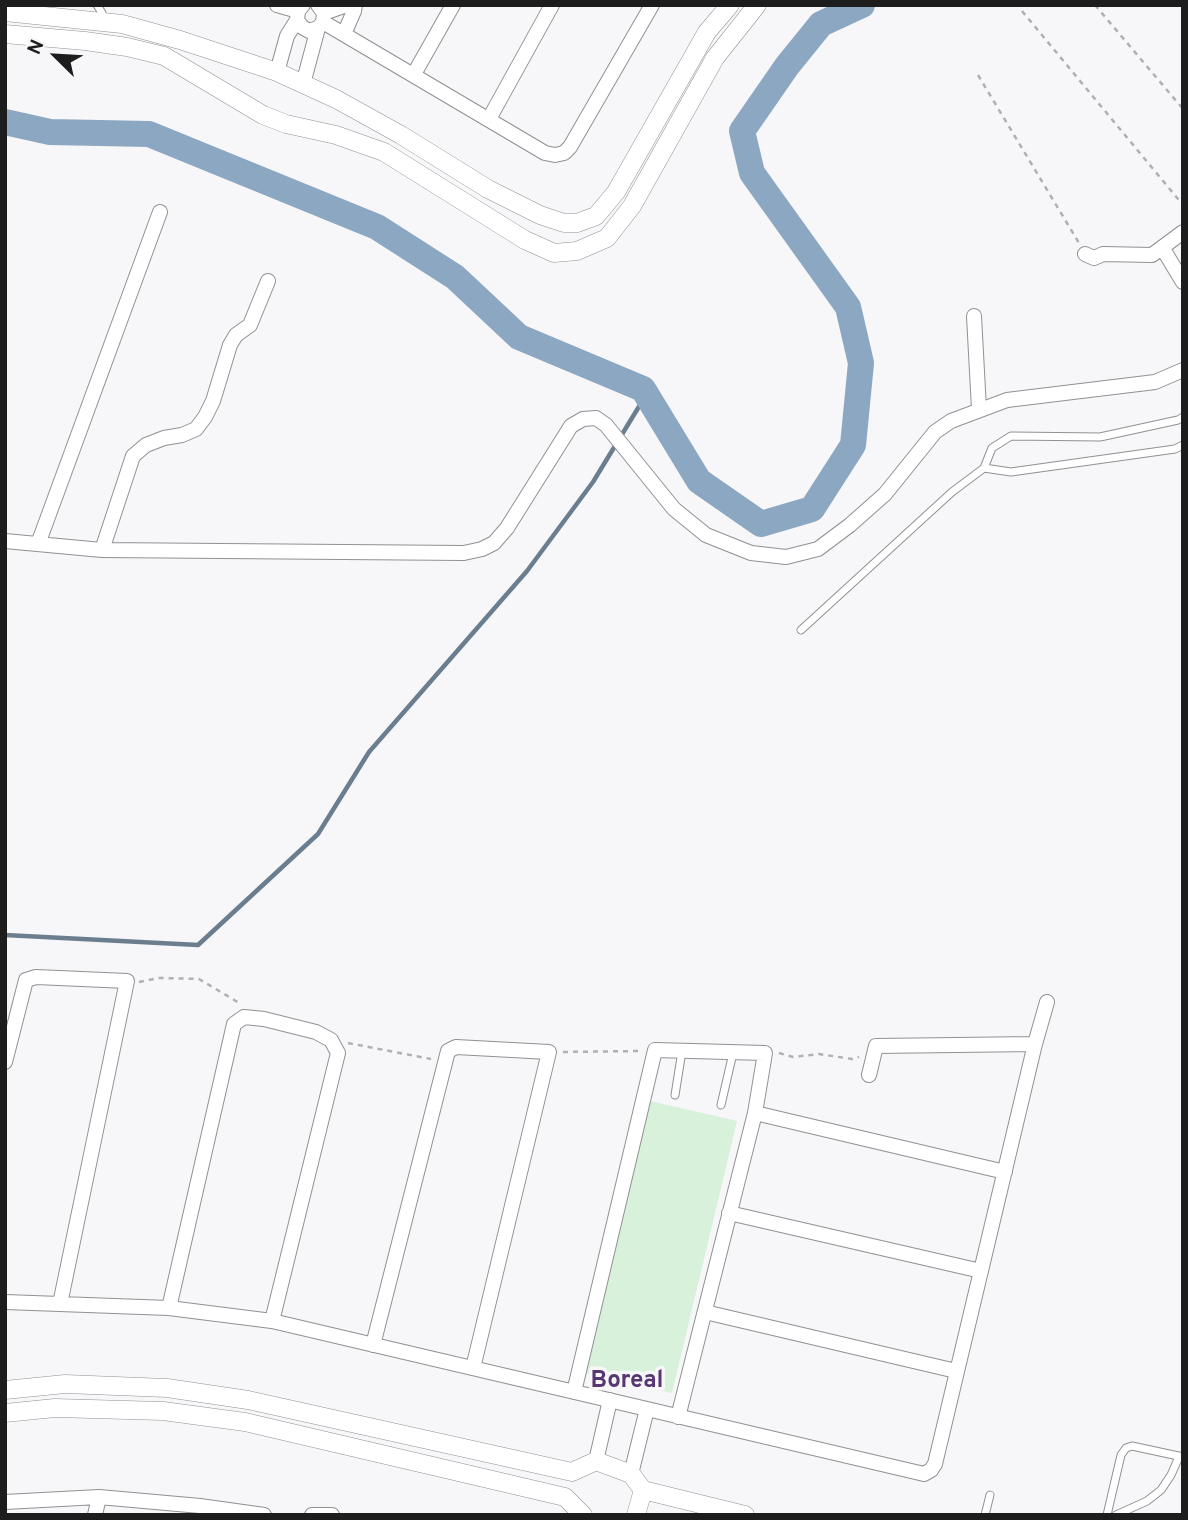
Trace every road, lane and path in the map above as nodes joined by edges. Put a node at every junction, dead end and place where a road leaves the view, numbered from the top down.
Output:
1 (97, 5) edge
2 (278, 5) edge
3 (346, 5) edge
4 (355, 5) edge
5 (453, 5) edge
6 (552, 5) edge
7 (730, 5) edge
8 (757, 5) edge
9 (1095, 5) edge
10 (647, 7) edge
11 (43, 11) edge
12 (1022, 11) dead end
13 (5, 12) edge
14 (299, 12) edge
15 (321, 17) edge
16 (103, 22) junction
17 (5, 34) edge
18 (344, 34) junction
19 (180, 40) junction
20 (173, 60) junction
21 (277, 72) junction
22 (414, 74) junction
23 (978, 75) dead end
24 (303, 84) junction
25 (1183, 109) edge
26 (489, 119) junction
27 (401, 135) junction
28 (384, 152) junction
29 (1183, 205) edge
30 (160, 212) dead end
31 (1183, 232) edge
32 (1163, 249) junction
33 (1085, 254) joint
34 (268, 281) dead end
35 (1183, 282) edge
36 (974, 316) dead end
37 (1183, 370) edge
38 (979, 409) junction
39 (1183, 417) edge
40 (1183, 445) edge
41 (984, 468) junction
42 (5, 541) edge
43 (38, 544) junction
44 (102, 550) junction
45 (801, 630) dead end
46 (127, 981) junction
47 (1047, 1002) dead end
48 (264, 1019) junction
49 (331, 1040) junction
50 (1035, 1044) junction
51 (876, 1046) junction
52 (655, 1050) junction
53 (681, 1051) junction
54 (549, 1052) junction
55 (733, 1052) junction
56 (765, 1053) junction
57 (444, 1061) junction
58 (5, 1062) edge
59 (869, 1075) dead end
60 (675, 1096) dead end
61 (721, 1105) dead end
62 (755, 1113) junction
63 (1004, 1172) junction
64 (729, 1213) junction
65 (981, 1271) junction
66 (5, 1303) edge
67 (60, 1304) junction
68 (169, 1307) junction
69 (705, 1312) junction
70 (272, 1321) junction
71 (373, 1345) junction
72 (473, 1368) junction
73 (956, 1371) junction
74 (5, 1390) edge
75 (574, 1392) junction
76 (610, 1400) junction
77 (647, 1409) junction
78 (5, 1413) edge
79 (678, 1417) junction
80 (1181, 1457) edge
81 (596, 1461) junction
82 (572, 1472) junction
83 (631, 1474) junction
84 (643, 1490) junction
85 (990, 1495) dead end
86 (99, 1497) junction
87 (565, 1497) junction
88 (5, 1502) edge
89 (199, 1510) edge
90 (95, 1515) edge
91 (264, 1515) edge
92 (312, 1515) edge
93 (332, 1515) edge
94 (583, 1515) edge
95 (636, 1515) edge
96 (745, 1515) edge
97 (985, 1515) edge
98 (1107, 1515) edge
99 (1116, 1515) edge

1 - 16 lane
2 - 14 street
3 - 15 street
4 - 18 street
5 - 22 street
6 - 26 street
7 - 27 street
8 - 28 street
9 - 25 path
10 - 26 street
11 - 13 street
11 - 16 street
12 - 29 path
14 - 15 street
14 - 21 street
15 - 18 street
15 - 24 street
16 - 19 street
17 - 20 street
18 - 22 street
19 - 20 street
19 - 21 street
20 - 28 street
21 - 24 street
22 - 26 street
23 - 33 path
24 - 27 street
27 - 28 street
30 - 43 street
31 - 32 street
32 - 33 street
32 - 35 street
34 - 44 street
36 - 38 street
37 - 38 street
38 - 44 street
39 - 41 lane
40 - 41 lane
41 - 45 lane
42 - 43 street
43 - 44 street
46 - 48 path
46 - 58 street
46 - 67 street
47 - 50 street
48 - 49 street
48 - 68 street
49 - 57 path
49 - 70 street
50 - 51 street
50 - 63 street
51 - 56 path
51 - 59 street
52 - 53 street
52 - 54 path
52 - 75 street
53 - 55 street
53 - 60 lane
54 - 57 street
54 - 72 street
55 - 56 street
55 - 61 lane
56 - 62 street
57 - 71 street
62 - 63 street
62 - 64 street
63 - 65 street
64 - 65 street
64 - 69 street
65 - 73 street
66 - 67 street
67 - 68 street
68 - 70 street
69 - 73 street
69 - 79 street
70 - 71 street
71 - 72 street
72 - 75 street
73 - 79 street
74 - 82 street
75 - 76 street
76 - 77 street
76 - 81 street
77 - 79 street
77 - 83 street
78 - 87 street
80 - 98 lane
80 - 99 lane
81 - 82 street
81 - 83 street
82 - 87 street
83 - 84 street
84 - 95 street
84 - 96 street
85 - 97 lane
86 - 88 street
86 - 89 street
86 - 90 street
87 - 94 street
89 - 91 street
92 - 93 street

